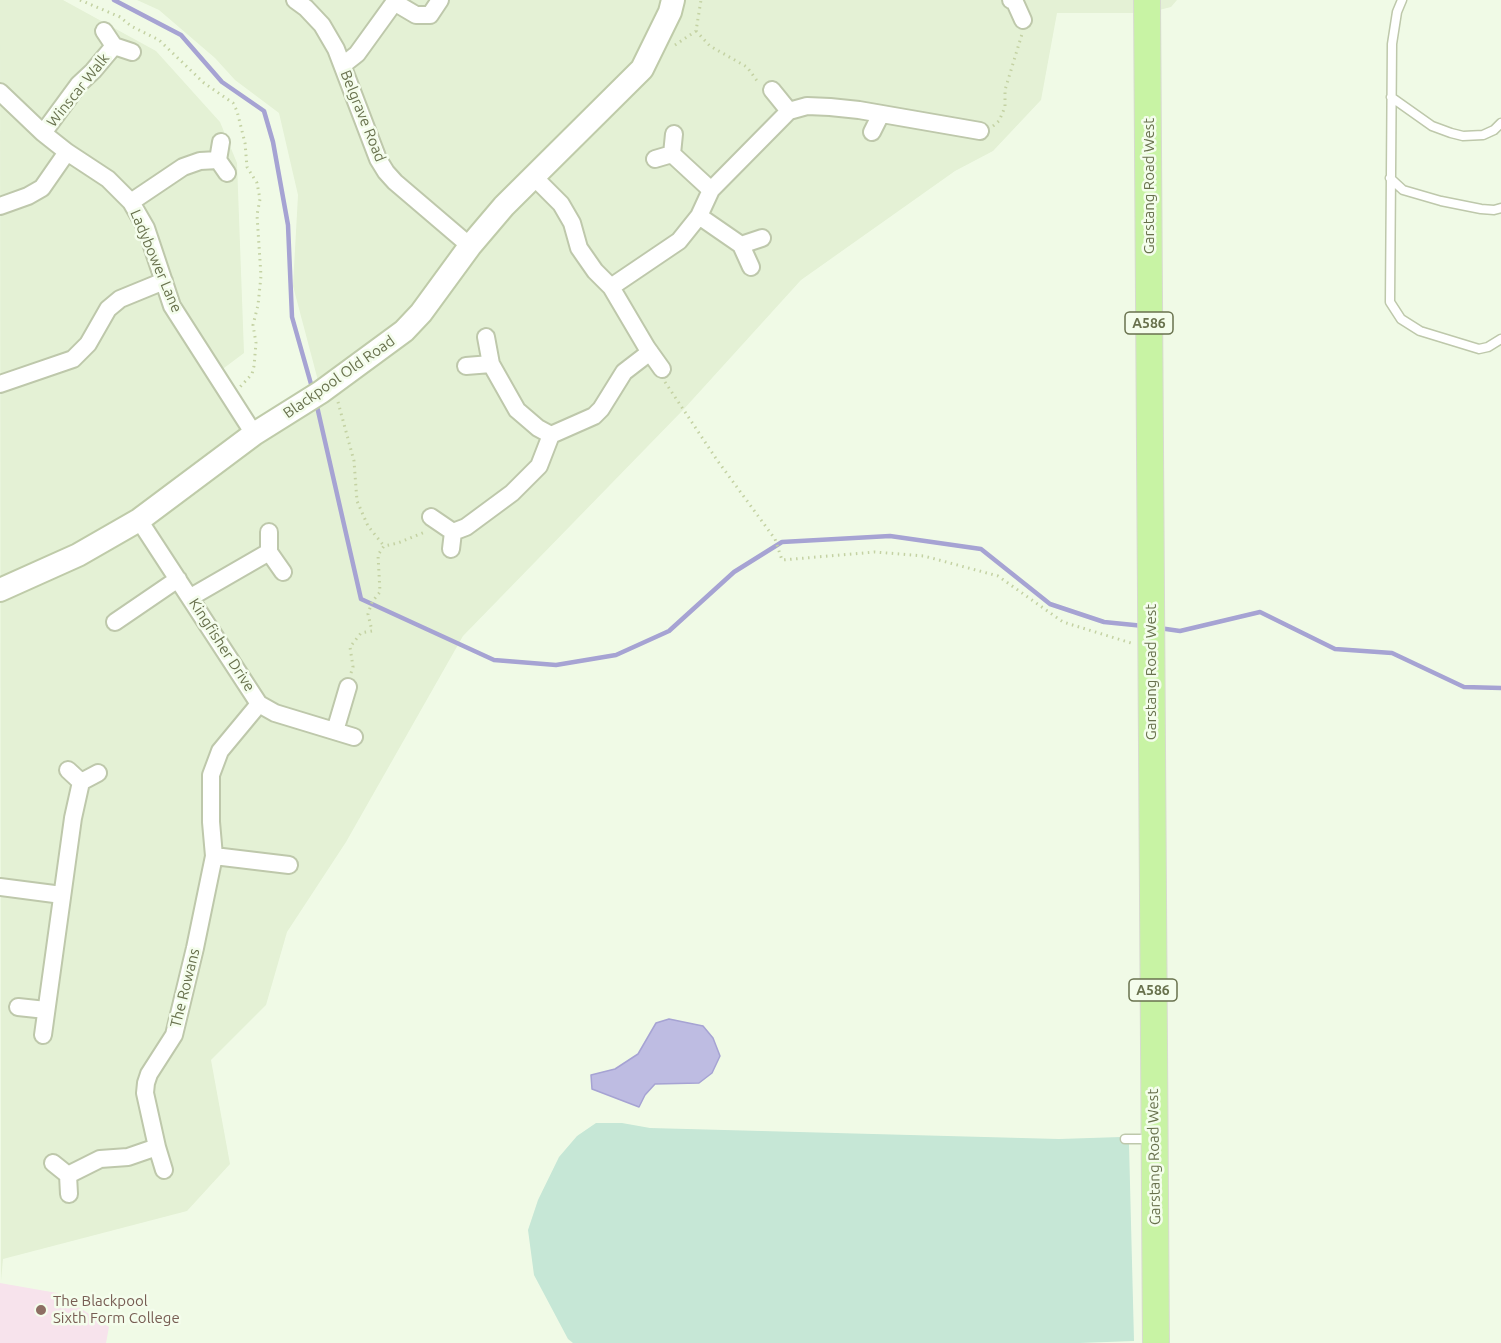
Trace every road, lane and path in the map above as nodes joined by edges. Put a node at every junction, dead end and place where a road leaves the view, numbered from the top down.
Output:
1 (295, 0) edge
2 (441, 0) edge
3 (673, 0) edge
4 (1013, 0) edge
5 (1147, 0) edge
6 (1402, 0) edge
7 (395, 1) edge
8 (1023, 20) joint
9 (104, 31) dead end
10 (696, 31) dead end
11 (114, 46) junction
12 (132, 52) dead end
13 (343, 65) junction
14 (773, 91) joint
15 (0, 92) edge
16 (1391, 96) junction
17 (789, 111) junction
18 (881, 114) junction
19 (1501, 123) edge
20 (980, 131) joint
21 (872, 132) dead end
22 (44, 133) junction
23 (674, 134) dead end
24 (221, 142) dead end
25 (68, 152) junction
26 (672, 154) junction
27 (655, 159) dead end
28 (534, 177) junction
29 (1390, 178) junction
30 (711, 190) junction
31 (130, 202) junction
32 (0, 206) edge
33 (1501, 208) edge
34 (699, 216) junction
35 (762, 238) dead end
36 (741, 245) junction
37 (470, 246) junction
38 (751, 267) dead end
39 (164, 282) junction
40 (611, 287) junction
41 (486, 338) dead end
42 (1501, 339) edge
43 (650, 352) junction
44 (491, 364) junction
45 (466, 366) dead end
46 (662, 369) joint
47 (0, 384) edge
48 (318, 393) junction
49 (254, 434) junction
50 (551, 435) junction
51 (139, 520) junction
52 (444, 530) joint
53 (269, 532) dead end
54 (384, 546) junction
55 (269, 552) junction
56 (283, 572) dead end
57 (178, 579) junction
58 (0, 590) edge
59 (191, 597) junction
60 (115, 622) dead end
61 (1151, 634) junction
62 (348, 687) joint
63 (259, 704) junction
64 (335, 731) junction
65 (354, 737) dead end
66 (68, 770) dead end
67 (98, 773) dead end
68 (81, 782) junction
69 (214, 856) junction
70 (289, 865) dead end
71 (0, 886) edge
72 (62, 895) junction
73 (18, 1007) dead end
74 (46, 1010) junction
75 (43, 1035) dead end
76 (1125, 1139) dead end
77 (1154, 1139) junction
78 (158, 1147) junction
79 (53, 1163) dead end
80 (164, 1170) dead end
81 (68, 1175) junction
82 (69, 1194) dead end
83 (1156, 1343) edge

1 - 13 street, Belgrave Road
2 - 7 street
3 - 28 street, Blackpool Old Road
4 - 8 street
5 - 61 main road, Garstang Road West / A586
6 - 16 lane
7 - 13 street
8 - 20 path
9 - 11 street, Winscar Walk
10 - 14 path
11 - 12 street, Winscar Walk
11 - 22 street, Winscar Walk
13 - 37 street, Belgrave Road
14 - 17 street
15 - 22 street, Ladybower Lane
16 - 19 lane
16 - 29 lane
17 - 18 street
17 - 30 street
18 - 20 street
18 - 21 street
22 - 25 street, Ladybower Lane
23 - 26 street
24 - 31 street
25 - 31 street, Ladybower Lane
25 - 32 street
26 - 27 street
26 - 30 street
28 - 37 street, Blackpool Old Road
28 - 40 street
29 - 33 lane
29 - 42 lane
30 - 34 street
31 - 39 street, Ladybower Lane
34 - 36 street
34 - 40 street
35 - 36 street
36 - 38 street
37 - 48 street, Blackpool Old Road
39 - 47 street
39 - 49 street, Ladybower Lane
40 - 43 street
41 - 44 street
43 - 46 street
43 - 50 street
44 - 45 street
44 - 50 street
46 - 61 path
48 - 49 street, Blackpool Old Road
48 - 54 path
49 - 51 street, Blackpool Old Road
50 - 52 street
51 - 57 street, Kingfisher Drive
51 - 58 street, Blackpool Old Road
52 - 54 path
53 - 55 street
54 - 62 path
55 - 56 street
55 - 59 street
57 - 59 street, Kingfisher Drive
57 - 60 street
59 - 63 street, Kingfisher Drive
61 - 77 main road, Garstang Road West / A586
62 - 64 street
63 - 64 street, Kingfisher Drive
63 - 69 street, The Rowans
64 - 65 street, Kingfisher Drive
66 - 68 street
67 - 68 street
68 - 72 street
69 - 70 street
69 - 78 street, The Rowans
71 - 72 street
72 - 74 street
73 - 74 street
74 - 75 street
76 - 77 lane
77 - 83 main road, Garstang Road West / A586
78 - 80 street, The Rowans
78 - 81 street
79 - 81 street
81 - 82 street

